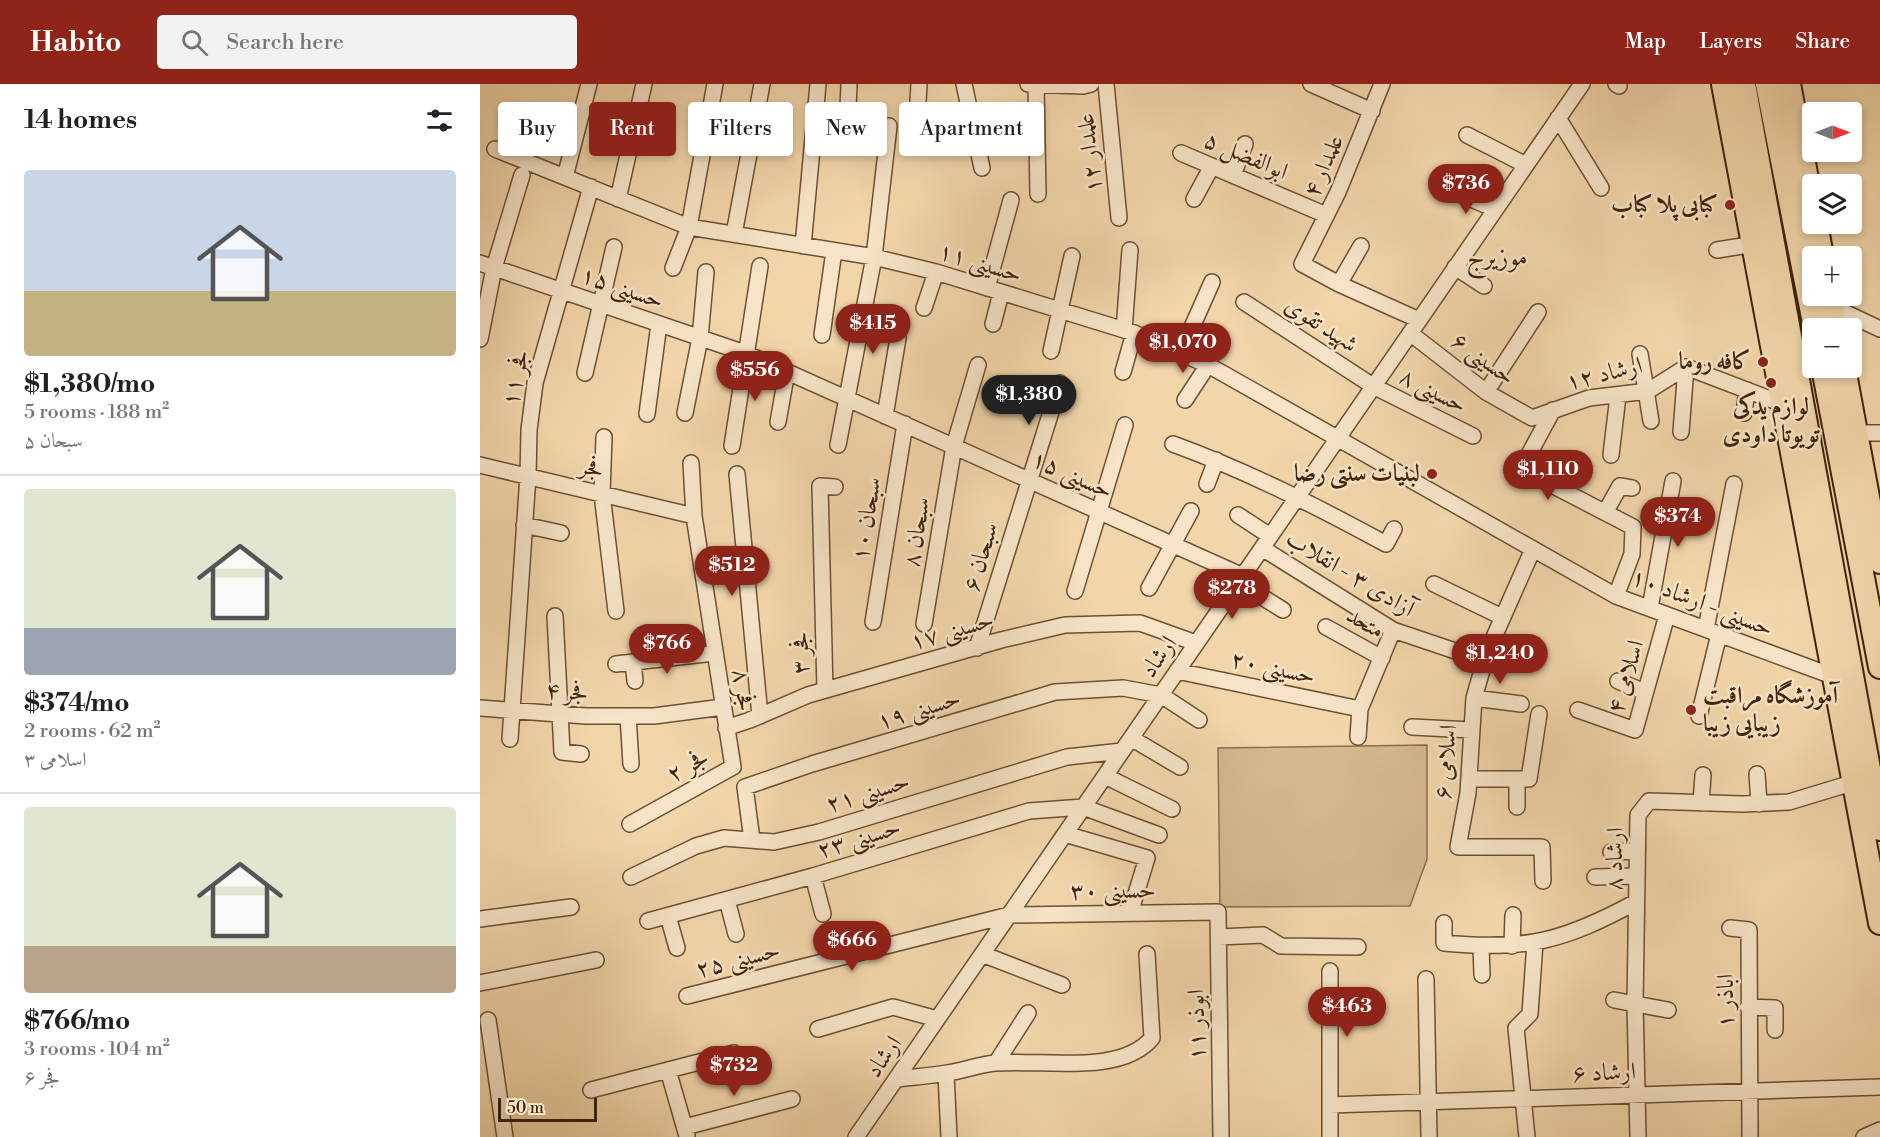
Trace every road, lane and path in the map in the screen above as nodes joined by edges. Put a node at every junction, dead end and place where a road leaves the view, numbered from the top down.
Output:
1 (589, 84) edge
2 (644, 84) edge
3 (715, 84) edge
4 (762, 84) edge
5 (818, 84) edge
6 (849, 84) edge
7 (919, 84) edge
8 (964, 84) edge
9 (1026, 84) edge
10 (1036, 84) edge
11 (1106, 84) edge
12 (1311, 84) edge
13 (1382, 84) edge
14 (1582, 84) edge
15 (1723, 84) edge
16 (1744, 84) edge
17 (1767, 84) edge
18 (1789, 84) edge
19 (1086, 85) edge
20 (848, 102) edge
21 (918, 102) edge
22 (1372, 111) junction
23 (1558, 118) junction
24 (889, 126) dead end
25 (1467, 135) dead end
26 (1245, 144) dead end
27 (495, 148) dead end
28 (1181, 153) dead end
29 (1526, 165) junction
30 (1212, 166) junction
31 (982, 168) dead end
32 (1806, 174) edge
33 (522, 175) dead end
34 (1233, 175) junction
35 (565, 177) junction
36 (591, 187) junction
37 (1601, 188) dead end
38 (1450, 190) dead end
39 (1038, 194) dead end
40 (618, 198) junction
41 (1194, 199) dead end
42 (1011, 200) dead end
43 (1756, 200) junction
44 (1802, 203) edge
45 (1495, 209) junction
46 (1326, 215) junction
47 (1119, 218) dead end
48 (689, 227) junction
49 (735, 234) junction
50 (1811, 234) edge
51 (1755, 244) junction
52 (803, 246) junction
53 (1360, 246) dead end
54 (614, 248) dead end
55 (1130, 250) dead end
56 (1717, 250) dead end
57 (834, 251) junction
58 (1072, 256) dead end
59 (874, 257) junction
60 (487, 266) edge
61 (760, 266) dead end
62 (1455, 267) junction
63 (673, 268) dead end
64 (706, 272) dead end
65 (936, 272) junction
66 (1212, 282) dead end
67 (1339, 285) junction
68 (1484, 286) dead end
69 (561, 291) junction
70 (994, 291) junction
71 (1244, 302) dead end
72 (600, 304) junction
73 (924, 308) dead end
74 (1060, 312) junction
75 (1538, 312) dead end
76 (1829, 317) edge
77 (1419, 320) junction
78 (659, 324) junction
79 (993, 324) dead end
80 (1880, 329) edge
81 (1129, 332) junction
82 (1410, 333) junction
83 (822, 335) dead end
84 (700, 338) junction
85 (898, 338) dead end
86 (480, 339) edge
87 (1051, 351) dead end
88 (1181, 352) junction
89 (745, 353) junction
90 (1640, 354) dead end
91 (978, 365) dead end
92 (1208, 365) junction
93 (1686, 368) junction
94 (787, 371) junction
95 (1123, 372) dead end
96 (585, 373) dead end
97 (1825, 378) edge
98 (1846, 378) edge
99 (1060, 383) dead end
100 (1373, 386) junction
101 (1747, 390) junction
102 (1648, 391) junction
103 (1486, 392) junction
104 (1618, 396) junction
105 (849, 399) junction
106 (1185, 400) dead end
107 (1783, 404) junction
108 (1552, 410) junction
109 (685, 413) dead end
110 (1744, 413) dead end
111 (648, 414) dead end
112 (885, 416) junction
113 (1532, 418) joint
114 (1651, 421) dead end
115 (778, 422) dead end
116 (905, 424) junction
117 (1125, 424) dead end
118 (1681, 432) dead end
119 (1856, 433) junction
120 (1880, 433) edge
121 (1473, 436) dead end
122 (604, 437) dead end
123 (1337, 439) junction
124 (1173, 444) dead end
125 (838, 445) dead end
126 (732, 446) dead end
127 (954, 446) junction
128 (1611, 455) dead end
129 (1216, 460) junction
130 (691, 463) dead end
131 (480, 465) edge
132 (737, 474) dead end
133 (528, 476) junction
134 (1029, 480) junction
135 (1673, 481) dead end
136 (1207, 484) dead end
137 (1734, 484) dead end
138 (835, 488) dead end
139 (1632, 488) dead end
140 (602, 494) junction
141 (1297, 496) junction
142 (1191, 511) dead end
143 (1606, 511) junction
144 (1100, 512) junction
145 (1238, 515) dead end
146 (694, 516) junction
147 (524, 525) junction
148 (1874, 526) junction
149 (1394, 529) dead end
150 (561, 533) dead end
151 (1266, 542) junction
152 (1173, 544) junction
153 (1857, 548) junction
154 (1533, 549) junction
155 (1880, 562) edge
156 (1240, 579) junction
157 (1434, 584) dead end
158 (1149, 588) dead end
159 (1075, 591) dead end
160 (1616, 596) junction
161 (1650, 608) junction
162 (1282, 610) dead end
163 (616, 611) dead end
164 (1667, 615) junction
165 (555, 616) dead end
166 (1502, 616) junction
167 (873, 621) dead end
168 (924, 624) dead end
169 (1326, 627) dead end
170 (1393, 630) junction
171 (1712, 631) junction
172 (1836, 634) junction
173 (1196, 644) junction
174 (976, 648) junction
175 (714, 653) junction
176 (1382, 658) junction
177 (1485, 661) junction
178 (633, 662) junction
179 (616, 664) dead end
180 (1880, 668) edge
181 (1177, 672) junction
182 (1835, 677) junction
183 (635, 681) dead end
184 (1618, 681) dead end
185 (825, 690) junction
186 (1645, 692) junction
187 (1161, 695) junction
188 (1474, 698) junction
189 (1521, 704) dead end
190 (723, 707) junction
191 (480, 708) edge
192 (1360, 709) junction
193 (1578, 710) dead end
194 (510, 711) junction
195 (559, 714) junction
196 (1539, 714) dead end
197 (628, 716) junction
198 (760, 716) junction
199 (1699, 716) dead end
200 (1199, 720) dead end
201 (1412, 727) dead end
202 (726, 728) junction
203 (1471, 730) junction
204 (1358, 737) dead end
205 (510, 739) dead end
206 (1126, 745) junction
207 (581, 754) dead end
208 (631, 764) dead end
209 (1180, 767) dead end
210 (1757, 774) dead end
211 (1703, 775) dead end
212 (1105, 776) junction
213 (1469, 779) junction
214 (1517, 779) junction
215 (1856, 782) junction
216 (1701, 803) junction
217 (1759, 804) junction
218 (1083, 807) junction
219 (1517, 807) dead end
220 (1172, 809) dead end
221 (630, 824) dead end
222 (1880, 829) edge
223 (1065, 834) junction
224 (1159, 835) dead end
225 (752, 840) junction
226 (1874, 848) edge
227 (1637, 850) junction
228 (1611, 852) dead end
229 (813, 876) junction
230 (1637, 876) junction
231 (1595, 877) dead end
232 (631, 878) dead end
233 (1543, 881) dead end
234 (727, 900) junction
235 (1636, 902) junction
236 (571, 907) dead end
237 (1218, 912) joint
238 (1130, 913) junction
239 (823, 914) dead end
240 (1009, 915) junction
241 (1513, 915) dead end
242 (668, 916) junction
243 (480, 919) edge
244 (648, 921) dead end
245 (1444, 923) dead end
246 (1880, 923) edge
247 (1730, 928) dead end
248 (736, 933) dead end
249 (1219, 937) junction
250 (1535, 942) junction
251 (1481, 946) junction
252 (1512, 946) junction
253 (1358, 947) dead end
254 (677, 948) dead end
255 (982, 954) junction
256 (1147, 954) dead end
257 (596, 960) dead end
258 (1330, 971) dead end
259 (1482, 975) dead end
260 (1426, 979) dead end
261 (480, 983) edge
262 (1062, 985) dead end
263 (687, 996) dead end
264 (1614, 1000) dead end
265 (1635, 1003) junction
266 (1748, 1007) junction
267 (1668, 1010) dead end
268 (1028, 1013) dead end
269 (938, 1019) junction
270 (488, 1020) dead end
271 (818, 1029) dead end
272 (1775, 1030) dead end
273 (734, 1053) dead end
274 (996, 1063) junction
275 (668, 1070) junction
276 (946, 1074) junction
277 (896, 1079) junction
278 (1880, 1087) edge
279 (591, 1089) dead end
280 (1750, 1091) junction
281 (1637, 1095) junction
282 (1523, 1099) junction
283 (792, 1100) dead end
284 (1429, 1102) junction
285 (1330, 1105) junction
286 (1880, 1130) edge
287 (686, 1132) edge
288 (505, 1137) edge
289 (856, 1137) edge
290 (949, 1137) edge
291 (1221, 1137) edge
292 (1330, 1137) edge
293 (1429, 1137) edge
294 (1527, 1137) edge
295 (1638, 1137) edge
296 (1750, 1137) edge
297 (1864, 1137) edge

1 - 35 street
2 - 40 street
3 - 48 street
4 - 49 street
5 - 52 street
6 - 20 street
7 - 21 street
8 - 31 street
9 - 10 street
10 - 19 street
10 - 39 street
11 - 47 street, علمدار ۱۲
12 - 22 street
13 - 22 street, علمدار ۴
14 - 23 street, ارشاد
15 - 43 highway
16 - 43 highway
17 - 44 highway
18 - 32 highway
22 - 46 street, علمدار ۴
23 - 29 street, ارشاد
23 - 37 street
24 - 59 street
25 - 29 street
26 - 34 street
27 - 35 street, حسینی ۱۱
28 - 30 street, ابوالفضل ۵
29 - 45 street, ارشاد
30 - 34 street, ابوالفضل ۵
30 - 41 street
33 - 60 street
34 - 46 street, ابوالفضل ۵
35 - 36 street, حسینی ۱۱
36 - 40 street, حسینی ۱۱
36 - 69 street, فجر ۱۱
38 - 45 street
40 - 48 street, حسینی ۱۱
42 - 70 street
43 - 51 highway
43 - 172 highway
45 - 62 street, ارشاد
46 - 67 street, علمدار ۴
48 - 49 street, حسینی ۱۱
48 - 63 street
49 - 52 street, حسینی ۱۱
50 - 76 highway
51 - 56 street
51 - 107 highway
52 - 57 street, حسینی ۱۱
53 - 67 street
54 - 72 street
55 - 81 street
57 - 59 street, حسینی ۱۱
57 - 83 street
58 - 74 street
59 - 65 street, حسینی ۱۱
59 - 105 street
60 - 69 street, حسینی ۱۵
60 - 86 street
61 - 89 street
62 - 68 street
62 - 77 street, ارشاد
64 - 84 street
65 - 70 street, حسینی ۱۱
65 - 73 street
66 - 88 street
67 - 77 street
69 - 72 street, حسینی ۱۵
69 - 133 street, فجر ۱۱
70 - 74 street, حسینی ۱۱
70 - 79 street
71 - 100 street, شهید تقوی
72 - 78 street, حسینی ۱۵
72 - 96 street
74 - 81 street, حسینی ۱۱
74 - 87 street
75 - 103 street
76 - 80 street
77 - 82 street, ارشاد
78 - 84 street, حسینی ۱۵
78 - 111 street
81 - 88 street, حسینی ۱۱
81 - 95 street
82 - 100 street, ارشاد
82 - 103 street, حسینی ۶
84 - 89 street, حسینی ۱۵
84 - 109 street
85 - 112 street
88 - 92 street, حسینی ۱۱
89 - 94 street, حسینی ۱۵
89 - 126 street
90 - 102 street
91 - 127 street, سبحان ۸
92 - 106 street
92 - 123 street, حسینی ۱۱
93 - 101 street
93 - 102 street, ارشاد ۱۲
93 - 118 street
94 - 105 street, حسینی ۱۵
94 - 115 street
97 - 153 highway
98 - 119 highway
99 - 134 street, سبحان ۶
100 - 121 street, حسینی ۸
100 - 123 street, ارشاد
101 - 107 street
101 - 110 street
102 - 104 street, ارشاد ۱۲
102 - 114 street
103 - 113 street, حسینی ۶
104 - 108 street, ارشاد ۱۲
104 - 128 street
105 - 112 street, حسینی ۱۵
105 - 125 street
107 - 172 highway
108 - 113 street, ارشاد ۱۲
108 - 143 street
112 - 116 street, حسینی ۱۵
116 - 127 street, حسینی ۱۵
116 - 167 street, سبحان ۱۰
117 - 144 street
119 - 120 street
119 - 148 highway
122 - 140 street
123 - 141 street, ارشاد
123 - 154 street, حسینی - ارشاد ۱۰
124 - 129 street
127 - 134 street, حسینی ۱۵
127 - 168 street, سبحان ۸
129 - 136 street
129 - 141 street
130 - 146 street, فجر ۸
131 - 133 street, فجر
132 - 198 street
133 - 140 street, فجر
133 - 147 street, فجر ۱۱
134 - 144 street, حسینی ۱۵
134 - 174 street, سبحان ۶
135 - 161 street
137 - 171 street
138 - 185 street, فجر ۳
139 - 143 street
140 - 146 street, فجر
140 - 163 street
141 - 149 street
141 - 151 street, ارشاد
142 - 152 street
143 - 160 street
144 - 152 street, حسینی ۱۵
144 - 159 street
145 - 151 street, آزادی ۳ - انقلاب
146 - 175 street, فجر ۸
147 - 150 street
147 - 194 street, فجر ۱۱
148 - 153 highway
148 - 155 highway
151 - 156 street, ارشاد
151 - 170 street, آزادی ۳ - انقلاب
152 - 156 street, حسینی ۱۵
152 - 158 street
153 - 180 highway
154 - 160 street, حسینی - ارشاد ۱۰
154 - 166 street, اسلامی ۶
156 - 162 street, حسینی ۱۵
156 - 173 street, ارشاد
157 - 166 street
160 - 161 street, حسینی - ارشاد ۱۰
161 - 164 street, حسینی - ارشاد ۱۰
164 - 171 street, حسینی - ارشاد ۱۰
164 - 186 street, اسلامی ۴
165 - 195 street
166 - 177 street, اسلامی ۶
169 - 176 street, متحد
170 - 176 street
170 - 177 street, آزادی ۳ - انقلاب
171 - 182 street, حسینی - ارشاد ۱۰
171 - 199 street
172 - 182 highway
172 - 222 highway
173 - 174 street, حسینی ۱۷
173 - 181 street, ارشاد
174 - 185 street, حسینی ۱۷
175 - 178 street
175 - 190 street, فجر ۸
176 - 192 street
177 - 188 street, اسلامی ۶
178 - 179 street
178 - 183 street
181 - 187 street, ارشاد
181 - 192 street, حسینی ۲۰
182 - 215 highway
184 - 186 street
185 - 198 street, حسینی ۱۷
186 - 193 street, اسلامی ۴
187 - 200 street
187 - 206 street, ارشاد
187 - 225 street, حسینی ۱۹
188 - 189 street
188 - 203 street, اسلامی ۶
190 - 197 street, فجر ۴
190 - 202 street, فجر ۸
191 - 194 street, فجر ۴
192 - 204 street
194 - 195 street, فجر ۴
194 - 205 street, فجر ۱۱
195 - 197 street, فجر ۴
195 - 207 street
196 - 214 street
197 - 208 street
198 - 202 street, حسینی ۱۷
201 - 203 street
202 - 221 street, فجر ۲
203 - 213 street, اسلامی ۶
206 - 209 street
206 - 212 street, ارشاد
206 - 225 street, حسینی ۲۱
210 - 217 street
211 - 216 street
212 - 218 street, ارشاد
212 - 220 street
213 - 214 street
213 - 233 street, اسلامی ۶
214 - 219 street
215 - 217 street, ارشاد ۸
215 - 226 highway
216 - 217 street, ارشاد ۸
216 - 227 street, ارشاد ۸
218 - 223 street, ارشاد
218 - 224 street
218 - 229 street, حسینی ۲۳
223 - 238 street
223 - 240 street, ارشاد
225 - 232 street, حسینی ۲۱
226 - 246 highway
227 - 228 street
227 - 230 street, ارشاد ۸
229 - 234 street, حسینی ۲۳
229 - 239 street
230 - 231 street
230 - 235 street, ارشاد ۸
234 - 242 street, حسینی ۲۳
234 - 248 street
235 - 250 street
235 - 265 street, ارشاد ۸
236 - 243 street
237 - 238 street, حسینی ۳۰
237 - 249 street, ابوذر ۱۱
238 - 240 street, حسینی ۳۰
240 - 255 street, ارشاد
240 - 263 street, حسینی ۲۵
241 - 252 street
242 - 244 street, حسینی ۲۳
242 - 254 street
245 - 251 street
247 - 266 street, اباذر ۱
249 - 253 street
249 - 291 street, ابوذر ۱۱
250 - 252 street
250 - 282 street
251 - 252 street
251 - 259 street
255 - 262 street
255 - 269 street, ارشاد
256 - 274 street
257 - 261 street
258 - 285 street
260 - 284 street
264 - 265 street
265 - 267 street
265 - 281 street, ارشاد ۸
266 - 272 street
266 - 280 street, اباذر ۱
268 - 274 street
269 - 271 street
269 - 277 street, ارشاد
270 - 288 street
273 - 275 street
274 - 276 street
275 - 279 street
275 - 287 street
276 - 277 street
276 - 290 street
277 - 289 street, ارشاد
278 - 280 street, ارشاد ۶
280 - 281 street, ارشاد ۶
280 - 296 street, اباذر ۱
281 - 282 street, ارشاد ۶
281 - 295 street, ارشاد ۸
282 - 284 street, ارشاد ۶
282 - 294 street
283 - 287 street
284 - 285 street, ارشاد ۶
284 - 293 street
285 - 292 street
286 - 297 street

